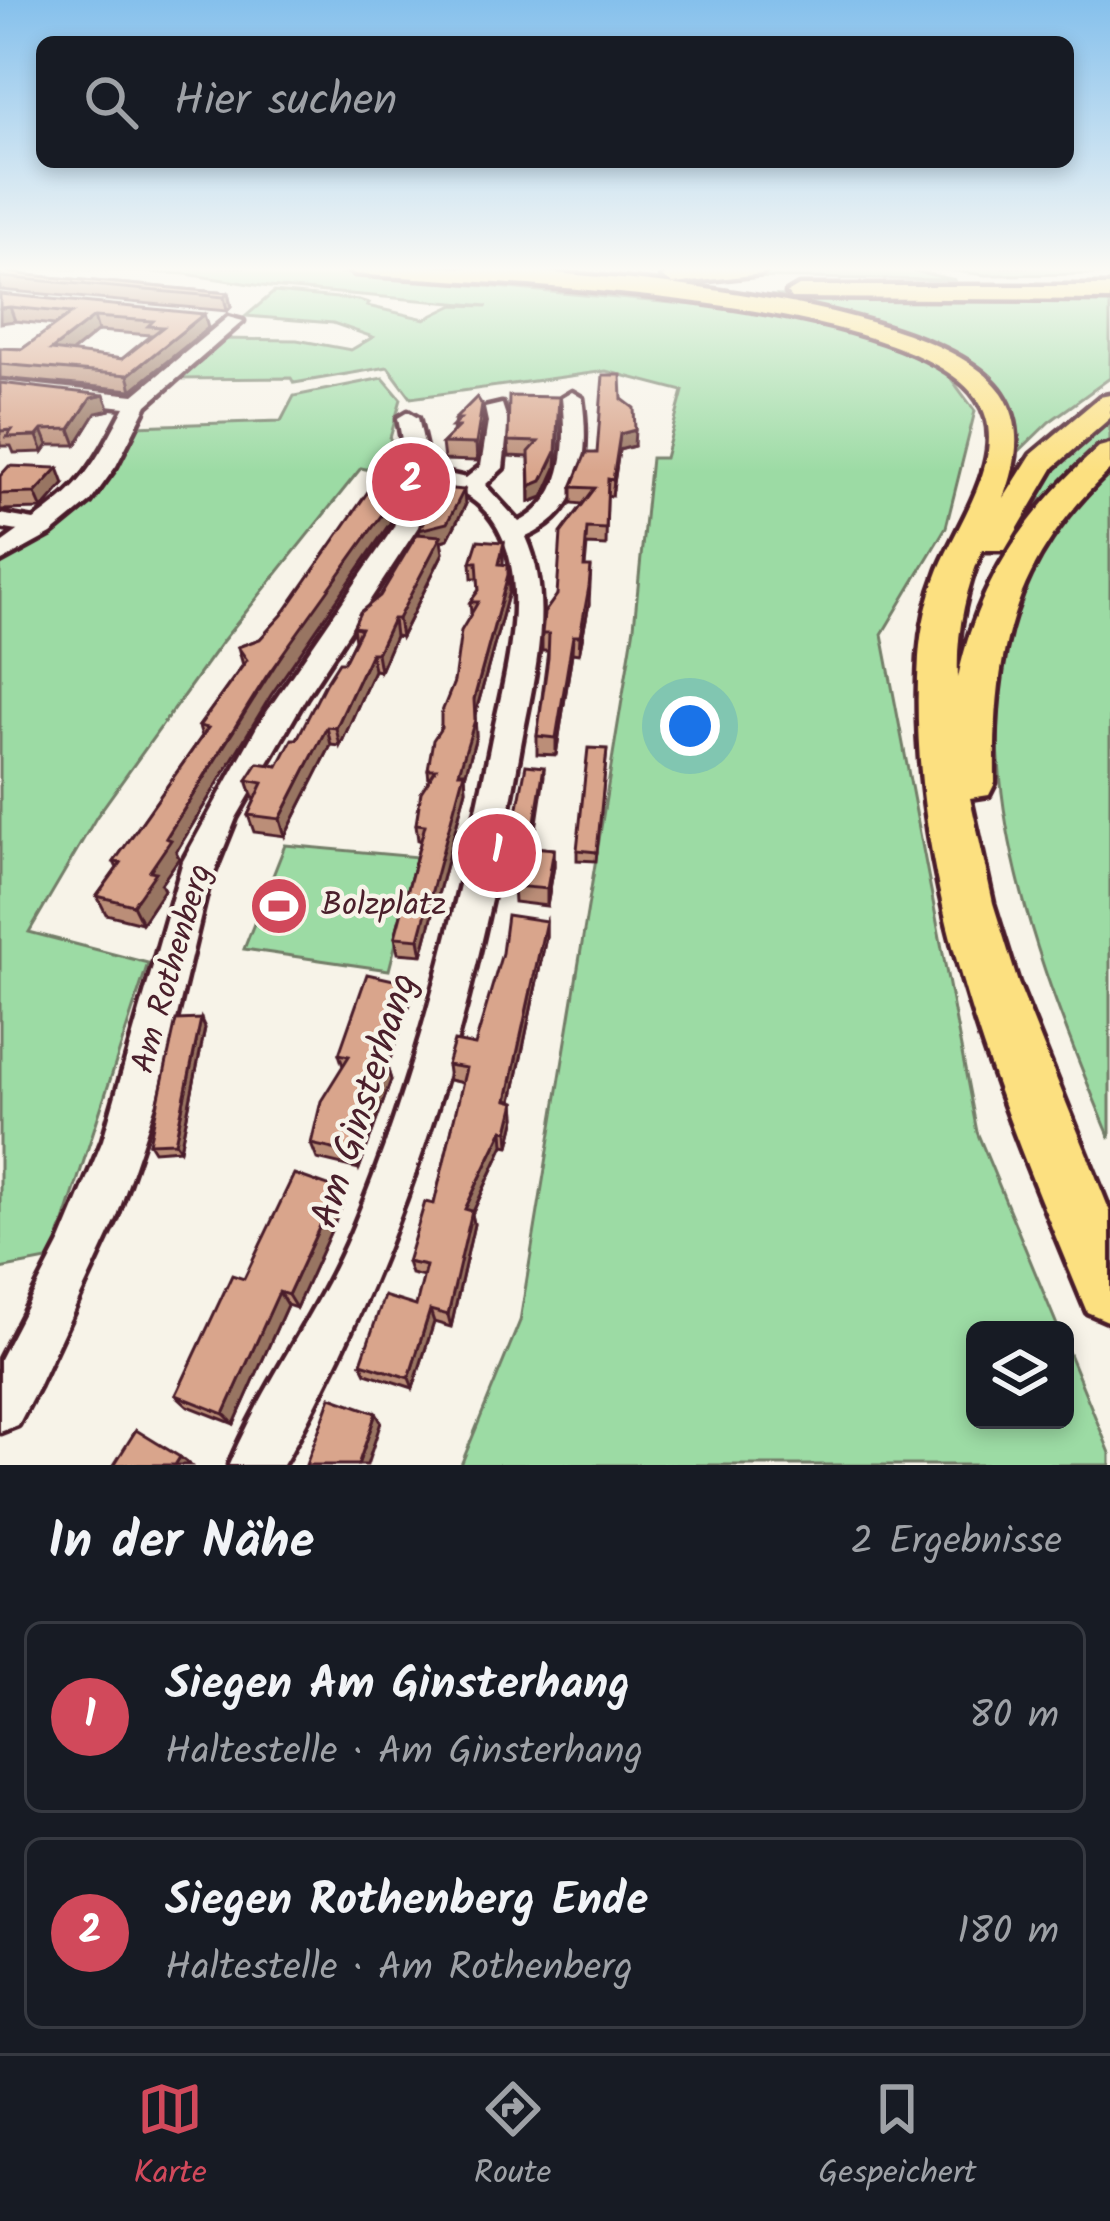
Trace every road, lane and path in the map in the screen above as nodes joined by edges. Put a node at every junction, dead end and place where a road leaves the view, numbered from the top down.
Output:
1 (217, 335) edge
2 (890, 335) edge
3 (0, 387) edge
4 (1110, 389) edge
5 (572, 398) dead end
6 (138, 402) junction
7 (1110, 403) edge
8 (495, 408) dead end
9 (408, 418) dead end
10 (1110, 453) edge
11 (422, 476) junction
12 (471, 485) junction
13 (0, 521) edge
14 (43, 529) junction
15 (515, 533) junction
16 (969, 541) junction
17 (0, 555) edge
18 (973, 783) junction
19 (1110, 1225) edge
20 (1110, 1288) edge
21 (0, 1408) edge
22 (255, 1465) edge

1 - 6 street
2 - 16 highway
3 - 6 street
4 - 16 highway
5 - 15 street
6 - 14 street
7 - 18 highway
8 - 12 street
9 - 11 street
10 - 18 highway
11 - 12 street
11 - 21 street, Am Rothenberg
12 - 15 street, Am Ginsterhang
13 - 14 street
14 - 17 street
15 - 22 street, Am Ginsterhang
16 - 20 highway
18 - 19 highway

